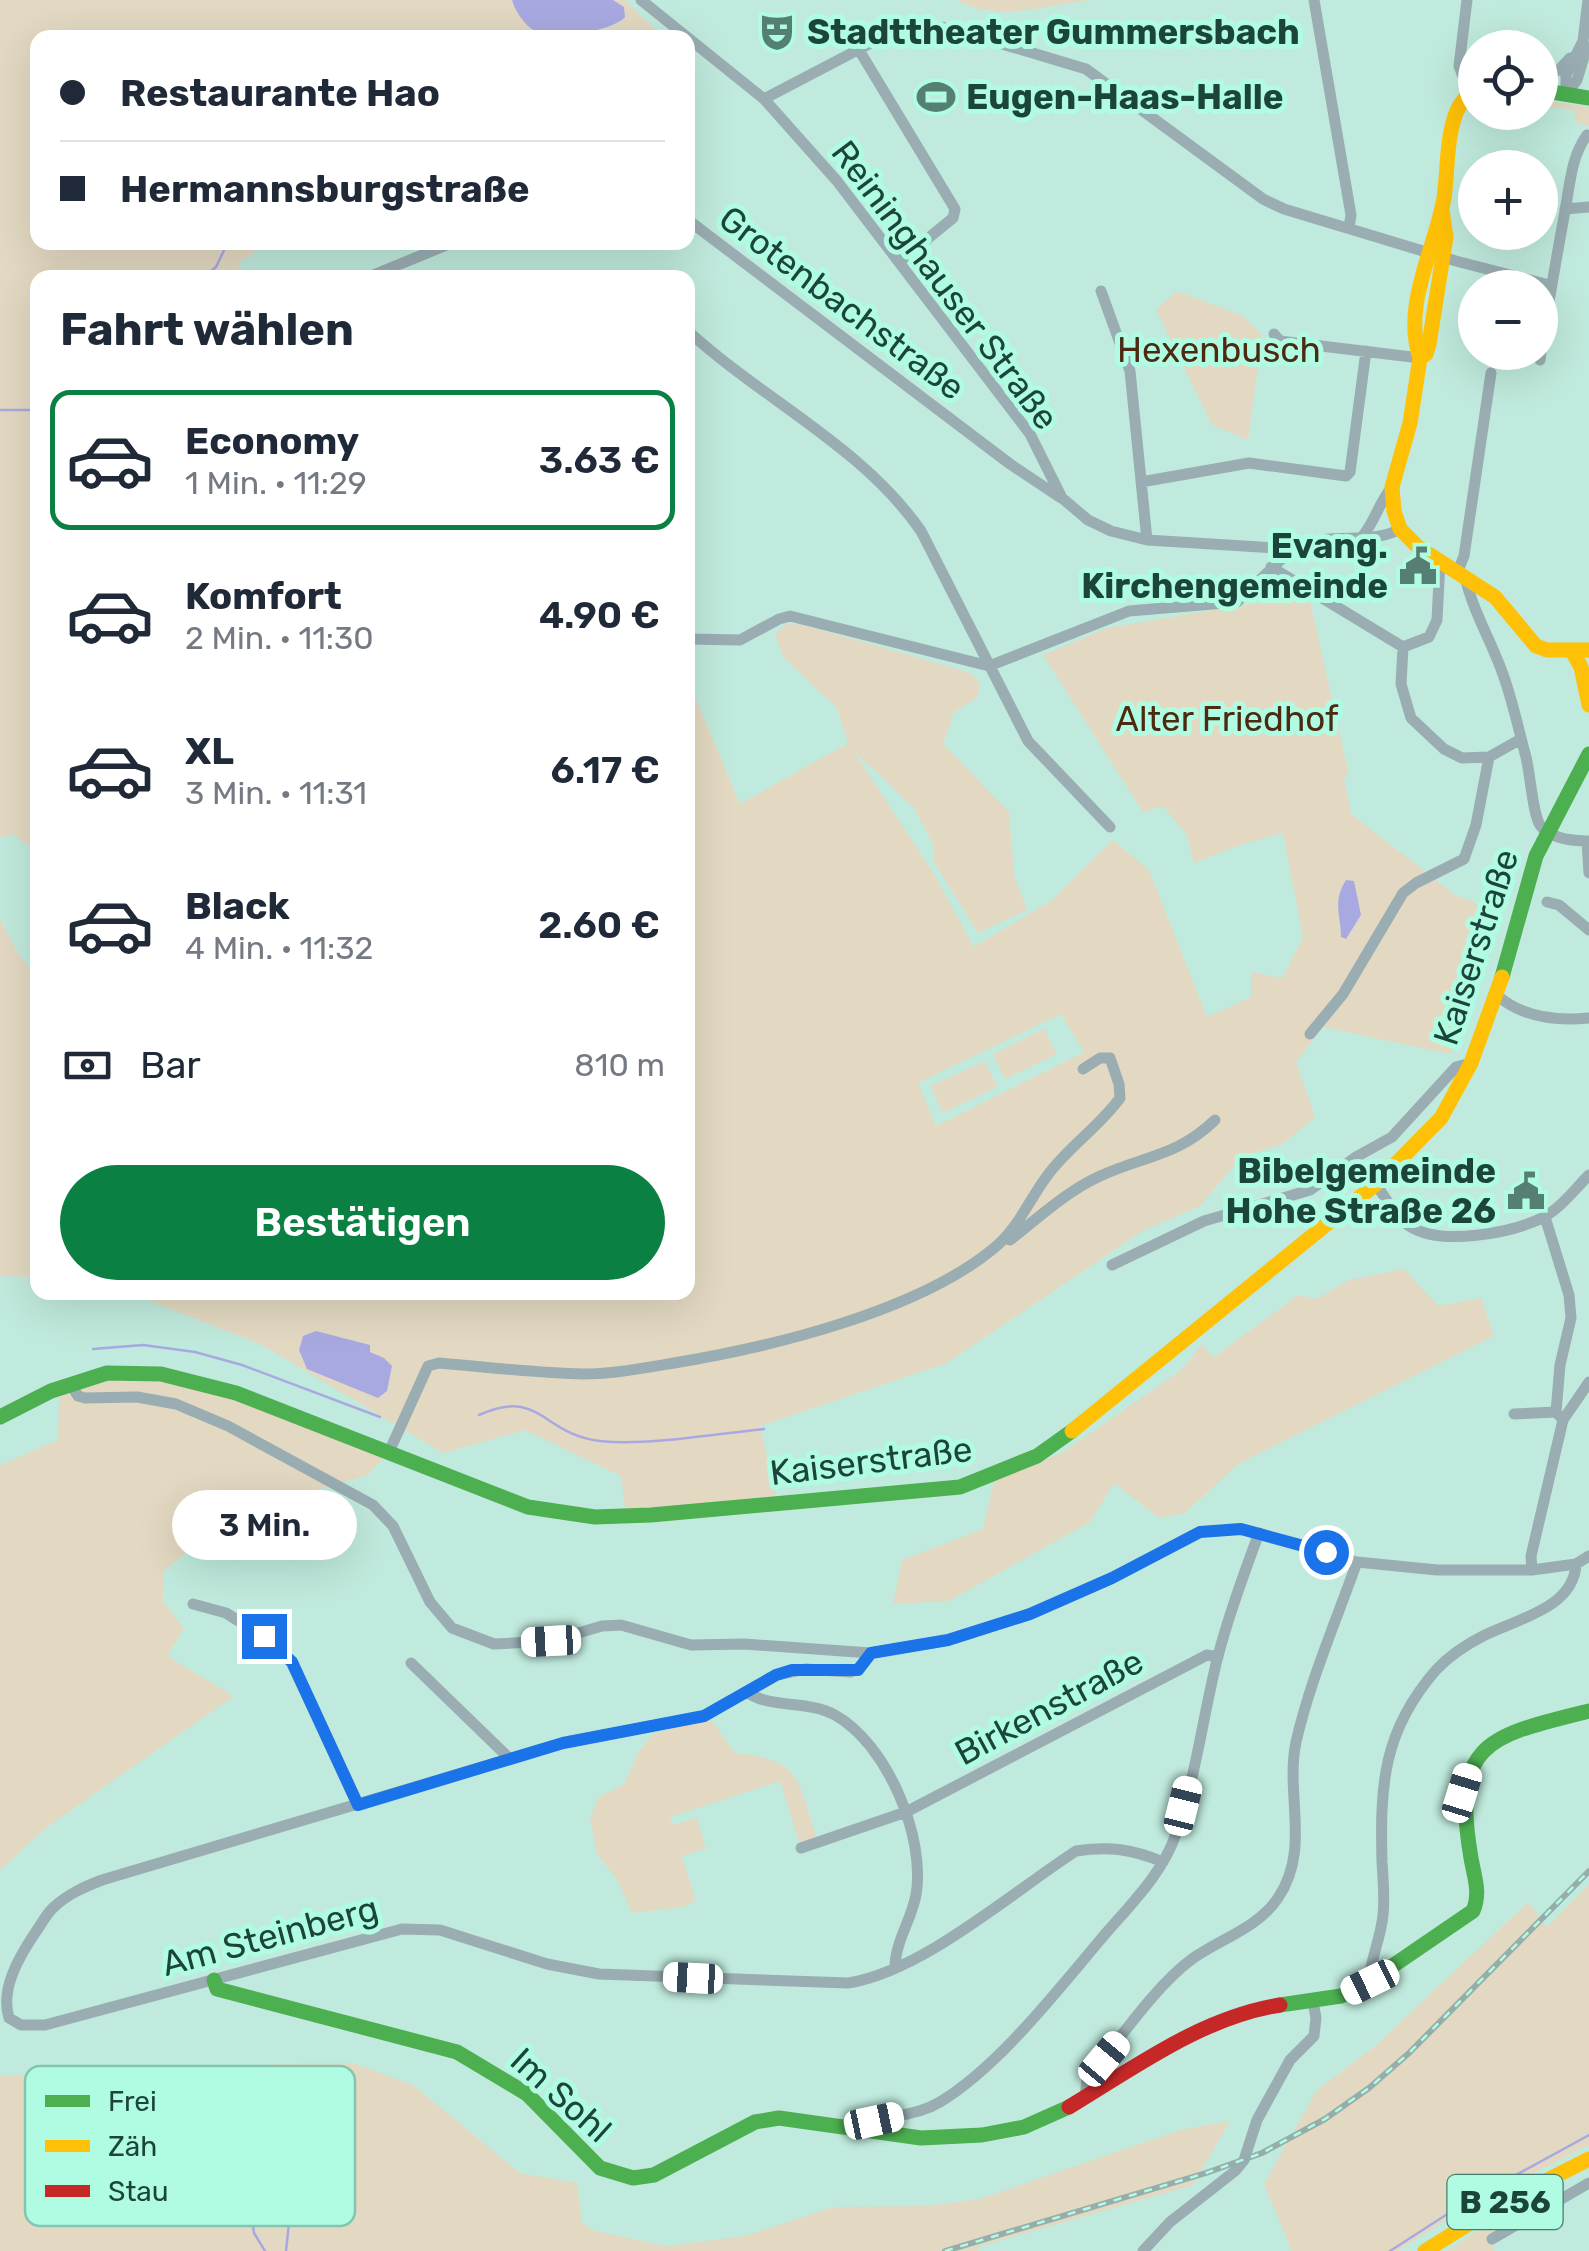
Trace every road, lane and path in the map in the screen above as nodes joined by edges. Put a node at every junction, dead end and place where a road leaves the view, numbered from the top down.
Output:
1 (641, 0) edge
2 (1314, 0) edge
3 (1468, 0) edge
4 (1588, 0) edge
5 (1586, 28) junction
6 (678, 30) edge
7 (1464, 30) edge
8 (695, 43) edge
9 (859, 50) junction
10 (1582, 66) junction
11 (1558, 68) edge
12 (1589, 83) edge
13 (1558, 93) edge
14 (1566, 94) junction
15 (1589, 98) edge
16 (764, 99) junction
17 (1458, 114) edge
18 (1587, 135) edge
19 (1589, 207) edge
20 (1565, 209) junction
21 (695, 225) edge
22 (1349, 228) junction
23 (434, 250) edge
24 (1435, 254) junction
25 (900, 262) junction
26 (386, 270) edge
27 (1494, 270) edge
28 (1552, 270) edge
29 (1102, 291) dead end
30 (1274, 334) dead end
31 (695, 337) edge
32 (1366, 352) junction
33 (1420, 358) junction
34 (1491, 373) dead end
35 (1141, 482) junction
36 (1392, 486) junction
37 (1062, 498) junction
38 (1400, 530) junction
39 (1362, 536) junction
40 (1147, 540) junction
41 (1292, 550) junction
42 (1440, 561) junction
43 (1271, 568) junction
44 (1462, 573) junction
45 (695, 639) edge
46 (1403, 648) junction
47 (1589, 650) edge
48 (1572, 651) junction
49 (990, 666) junction
50 (1589, 706) edge
51 (1522, 739) junction
52 (1589, 754) edge
53 (1489, 757) junction
54 (1110, 828) dead end
55 (1548, 831) junction
56 (1588, 841) edge
57 (1589, 873) edge
58 (1546, 902) dead end
59 (1589, 930) edge
60 (1497, 995) junction
61 (1589, 1018) edge
62 (1310, 1034) dead end
63 (1471, 1063) junction
64 (1083, 1068) dead end
65 (1215, 1120) dead end
66 (1589, 1175) edge
67 (1376, 1184) junction
68 (1546, 1216) junction
69 (993, 1249) junction
70 (1112, 1264) dead end
71 (1589, 1382) edge
72 (70, 1383) junction
73 (1514, 1414) dead end
74 (1559, 1416) junction
75 (0, 1417) edge
76 (389, 1452) junction
77 (1259, 1533) junction
78 (1589, 1556) edge
79 (1358, 1562) junction
80 (1576, 1564) junction
81 (1532, 1570) junction
82 (192, 1604) dead end
83 (871, 1653) junction
84 (1218, 1657) junction
85 (412, 1664) dead end
86 (748, 1693) junction
87 (1589, 1711) edge
88 (510, 1759) junction
89 (358, 1805) junction
90 (906, 1812) junction
91 (800, 1848) dead end
92 (1163, 1862) junction
93 (895, 1968) junction
94 (214, 1980) junction
95 (1370, 1982) junction
96 (1313, 2002) junction
97 (5, 2019) edge
98 (1085, 2098) junction
99 (861, 2128) junction
100 (1589, 2160) edge
101 (1589, 2183) edge
102 (1492, 2239) dead end
103 (1143, 2251) edge
104 (1425, 2251) edge

1 - 6 street, Reininghauser Straße
2 - 22 street
3 - 7 street
4 - 5 street
5 - 10 street
5 - 11 street
5 - 14 street
8 - 16 street, Reininghauser Straße
9 - 16 street
9 - 22 street
9 - 25 street
10 - 12 street
10 - 14 street
13 - 14 street
14 - 15 street
16 - 25 street, Reininghauser Straße
17 - 24 street
18 - 20 street
19 - 20 street
20 - 28 street
21 - 37 street, Grotenbachstraße
22 - 24 street
23 - 26 street
24 - 27 street
24 - 33 street
25 - 37 street, Reininghauser Straße
29 - 35 street
30 - 32 street
31 - 49 street
32 - 33 street
32 - 35 street
33 - 36 street
34 - 44 street
35 - 40 street
36 - 38 street
36 - 39 street
37 - 40 street, Reininghauser Straße
38 - 39 street, Reininghauser Straße
38 - 42 street
39 - 41 street, Reininghauser Straße
40 - 41 street, Reininghauser Straße
41 - 43 street
42 - 44 street
42 - 46 street
43 - 46 street
43 - 49 street
44 - 48 street
44 - 51 street
45 - 49 street
46 - 53 street
47 - 48 street
48 - 50 street
49 - 54 street
51 - 53 street
51 - 55 street
52 - 55 street, Kaiserstraße
53 - 62 street
55 - 56 street
55 - 60 street, Kaiserstraße
56 - 57 street
58 - 59 street
60 - 61 street
60 - 63 street, Kaiserstraße
63 - 67 street, Kaiserstraße
63 - 70 street
64 - 69 street
65 - 69 street
66 - 68 street
67 - 68 street
67 - 76 street, Kaiserstraße
68 - 74 street
69 - 76 street
71 - 74 street
72 - 75 street, Kaiserstraße
72 - 76 street, Kaiserstraße
72 - 83 street
73 - 74 street
74 - 81 street
77 - 79 street
77 - 83 street
77 - 84 street
78 - 80 street
79 - 81 street
79 - 98 street
80 - 81 street
80 - 95 street
82 - 89 street
83 - 86 street
84 - 90 street, Birkenstraße
84 - 92 street
85 - 88 street
86 - 88 street
86 - 90 street
87 - 95 street, Im Sohl
88 - 89 street
89 - 97 street
90 - 91 street, Birkenstraße
90 - 93 street
92 - 93 street, Am Steinberg
92 - 99 street
93 - 94 street, Am Steinberg
94 - 97 street, Am Steinberg
94 - 99 street, Im Sohl
95 - 96 street, Im Sohl
96 - 98 street, Im Sohl
96 - 103 street
98 - 99 street, Im Sohl
100 - 104 street, B 256
101 - 102 street

